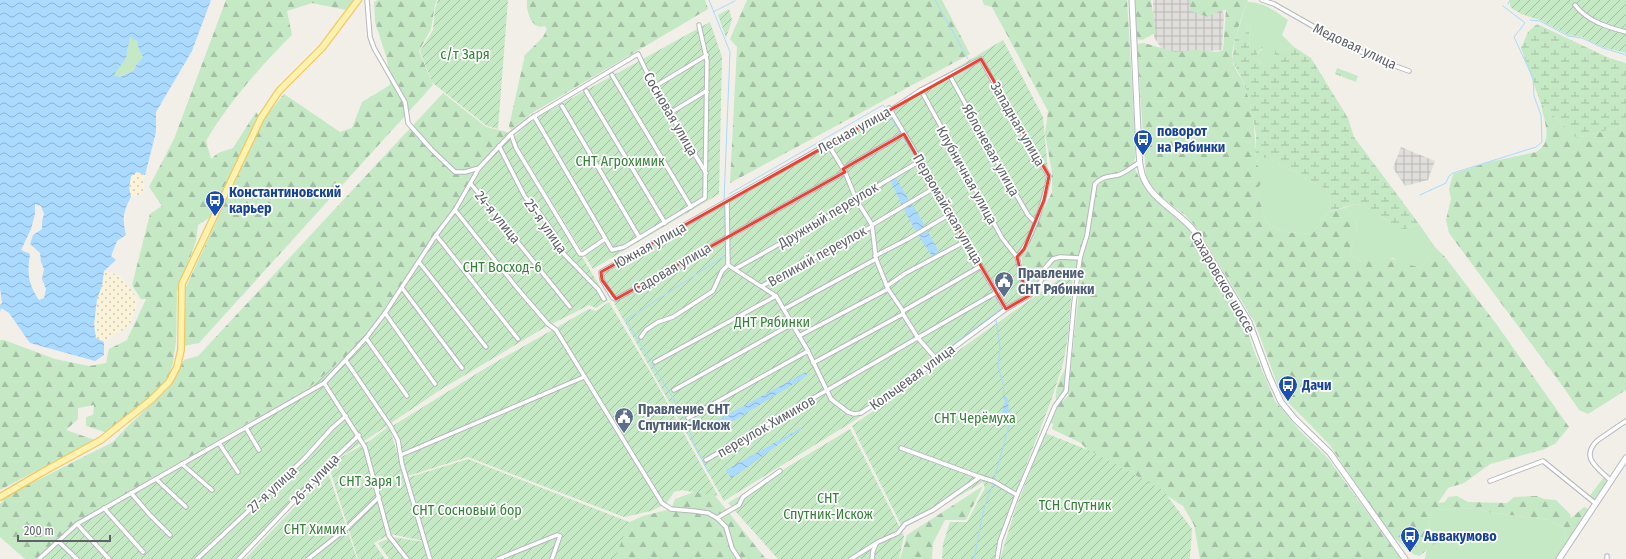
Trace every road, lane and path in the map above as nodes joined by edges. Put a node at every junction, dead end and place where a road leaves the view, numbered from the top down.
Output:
1 (358, 0) edge
2 (367, 0) edge
3 (1132, 0) edge
4 (1262, 0) edge
5 (1575, 5) dead end
6 (699, 25) dead end
7 (1626, 32) edge
8 (707, 55) junction
9 (981, 59) joint
10 (1409, 71) dead end
11 (612, 75) dead end
12 (950, 76) junction
13 (654, 87) junction
14 (921, 90) junction
15 (586, 91) dead end
16 (707, 92) junction
17 (562, 106) dead end
18 (890, 109) junction
19 (670, 113) junction
20 (534, 116) junction
21 (511, 134) junction
22 (904, 134) junction
23 (828, 144) junction
24 (499, 146) junction
25 (920, 161) junction
26 (1140, 162) junction
27 (479, 168) junction
28 (844, 171) junction
29 (706, 172) junction
30 (471, 184) junction
31 (936, 187) junction
32 (858, 200) junction
33 (727, 202) junction
34 (691, 208) junction
35 (455, 210) junction
36 (952, 213) junction
37 (1035, 222) junction
38 (665, 223) junction
39 (872, 225) junction
40 (436, 235) junction
41 (728, 236) junction
42 (639, 237) junction
43 (605, 239) junction
44 (966, 240) junction
45 (875, 257) junction
46 (1017, 257) junction
47 (1080, 258) junction
48 (419, 262) junction
49 (728, 264) junction
50 (981, 266) junction
51 (735, 269) junction
52 (762, 286) junction
53 (402, 288) junction
54 (888, 288) junction
55 (997, 292) junction
56 (1030, 295) junction
57 (776, 296) junction
58 (604, 299) dead end
59 (616, 299) joint
60 (570, 306) dead end
61 (784, 309) junction
62 (1006, 309) junction
63 (903, 312) junction
64 (385, 313) junction
65 (792, 324) junction
66 (799, 336) junction
67 (641, 337) dead end
68 (366, 338) junction
69 (918, 338) junction
70 (518, 339) dead end
71 (486, 347) dead end
72 (808, 351) junction
73 (937, 360) junction
74 (346, 361) junction
75 (655, 362) dead end
76 (813, 363) junction
77 (462, 368) dead end
78 (584, 377) junction
79 (324, 382) junction
80 (436, 384) dead end
81 (674, 390) dead end
82 (826, 392) junction
83 (407, 396) dead end
84 (346, 416) junction
85 (688, 418) dead end
86 (1626, 421) edge
87 (246, 428) junction
88 (358, 435) junction
89 (219, 443) junction
90 (901, 448) dead end
91 (259, 450) dead end
92 (401, 456) junction
93 (1626, 458) edge
94 (706, 460) dead end
95 (182, 464) junction
96 (780, 471) dead end
97 (238, 472) dead end
98 (980, 477) junction
99 (156, 479) junction
100 (1610, 480) junction
101 (1490, 481) dead end
102 (212, 490) dead end
103 (130, 493) junction
104 (1017, 495) junction
105 (0, 498) edge
106 (379, 498) junction
107 (1595, 503) junction
108 (186, 507) dead end
109 (104, 508) junction
110 (717, 518) junction
111 (78, 524) junction
112 (170, 535) dead end
113 (58, 541) junction
114 (877, 543) junction
115 (143, 552) dead end
116 (39, 559) edge
117 (77, 559) edge
118 (109, 559) edge
119 (197, 559) edge
120 (239, 559) edge
121 (308, 559) edge
122 (407, 559) edge
123 (430, 559) edge
124 (498, 559) edge
125 (552, 559) edge
126 (740, 559) edge
127 (851, 559) edge
128 (872, 559) edge
129 (997, 559) edge
130 (1405, 559) edge
131 (1558, 559) edge

1 - 105 main road
2 - 27 street
3 - 26 main road, Сахаровское шоссе
4 - 10 street, Медовая улица
5 - 7 street
6 - 8 street
8 - 13 street
8 - 16 street
9 - 12 street, Лесная улица
9 - 37 street, Западная улица
11 - 34 street
12 - 14 street, Лесная улица
12 - 37 street, Яблоневая улица
13 - 19 street, Сосновая улица
13 - 20 street, Сосновая улица
14 - 18 street, Лесная улица
14 - 46 street, Клубничная улица
15 - 38 street
16 - 19 street
16 - 29 street
17 - 42 street
18 - 22 street, Первомайская улица
18 - 23 street, Лесная улица
19 - 29 street, Сосновая улица
20 - 21 street
20 - 43 street
21 - 24 street
21 - 43 street
22 - 25 street, Первомайская улица
22 - 28 street, Садовая улица
23 - 28 street
23 - 33 street, Лесная улица
24 - 27 street
24 - 58 street, 25-я улица
25 - 31 street, Первомайская улица
25 - 32 street, Дружный переулок
26 - 47 street
26 - 130 main road, Сахаровское шоссе
27 - 30 street
28 - 32 street
28 - 41 street, Садовая улица
29 - 34 street
30 - 35 street
30 - 60 street, 24-я улица
31 - 36 street, Первомайская улица
31 - 39 street, Великий переулок
32 - 39 street
32 - 51 street, Дружный переулок
33 - 41 street
33 - 59 street, Южная улица
34 - 38 street
35 - 40 street
35 - 78 street
36 - 44 street, Первомайская улица
36 - 45 street
37 - 46 street, Западная улица
38 - 42 street
39 - 45 street
39 - 52 street, Великий переулок
40 - 48 street
40 - 70 street
41 - 49 street
41 - 59 street, Садовая улица
42 - 43 street
44 - 50 street, Первомайская улица
44 - 54 street
45 - 54 street
45 - 61 street
46 - 56 street
47 - 56 street, Кольцевая улица
47 - 104 street
48 - 53 street
48 - 71 street
49 - 51 street, Кольцевая улица
49 - 67 street
50 - 55 street, Первомайская улица
50 - 63 street
51 - 52 street, Кольцевая улица
52 - 57 street, Кольцевая улица
53 - 64 street
53 - 77 street
54 - 63 street
54 - 66 street
55 - 62 street, Первомайская улица
55 - 69 street, переулок Химиков
56 - 62 street, Кольцевая улица
57 - 61 street, Кольцевая улица
57 - 75 street
61 - 65 street, Кольцевая улица
62 - 73 street, Кольцевая улица
63 - 69 street
63 - 76 street
64 - 68 street
64 - 80 street
65 - 66 street, Кольцевая улица
65 - 81 street
66 - 72 street, Кольцевая улица
68 - 74 street
68 - 83 street
69 - 73 street
69 - 82 street, переулок Химиков
72 - 76 street, Кольцевая улица
72 - 85 street
73 - 82 street, Кольцевая улица
74 - 79 street
74 - 92 street
76 - 82 street, Кольцевая улица
78 - 92 street
78 - 110 street
79 - 84 street
79 - 87 street
82 - 94 street, переулок Химиков
84 - 88 street
84 - 119 street, 27-я улица
86 - 100 street
87 - 89 street
87 - 91 street
88 - 106 street
88 - 120 street, 26-я улица
89 - 95 street
89 - 97 street
90 - 98 street
92 - 123 street
93 - 100 main road
95 - 99 street
95 - 102 street
96 - 110 street
98 - 104 street
98 - 114 street
99 - 103 street
99 - 108 street
100 - 107 main road
101 - 107 street
103 - 109 street
103 - 112 street
104 - 129 street
106 - 121 street
106 - 122 street
107 - 131 main road
109 - 111 street
109 - 115 street
110 - 126 street
111 - 113 street
111 - 118 street
113 - 116 street
113 - 117 street
114 - 127 street
114 - 128 street
124 - 125 street

